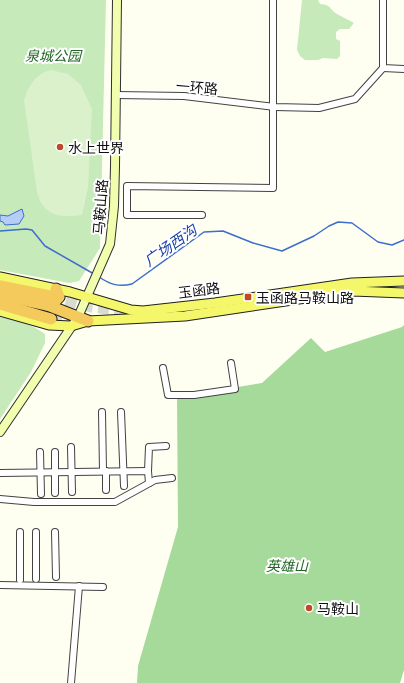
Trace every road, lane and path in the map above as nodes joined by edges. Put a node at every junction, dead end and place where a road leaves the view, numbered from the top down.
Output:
1 (117, 0) edge
2 (273, 0) edge
3 (383, 0) edge
4 (383, 68) junction
5 (404, 69) edge
6 (116, 95) junction
7 (274, 107) junction
8 (202, 216) dead end
9 (0, 277) edge
10 (0, 282) edge
11 (404, 282) edge
12 (0, 286) edge
13 (35, 292) junction
14 (404, 293) edge
15 (0, 294) edge
16 (51, 297) junction
17 (86, 298) junction
18 (0, 305) edge
19 (0, 311) edge
20 (51, 319) tunnel mouth
21 (79, 321) junction
22 (231, 363) dead end
23 (163, 368) dead end
24 (102, 412) dead end
25 (121, 412) dead end
26 (0, 432) edge
27 (166, 446) dead end
28 (72, 447) dead end
29 (40, 452) dead end
30 (55, 452) dead end
31 (105, 471) junction
32 (123, 471) junction
33 (148, 471) junction
34 (0, 472) edge
35 (40, 472) junction
36 (55, 472) junction
37 (71, 472) junction
38 (172, 478) dead end
39 (149, 483) junction
40 (124, 486) dead end
41 (106, 490) dead end
42 (72, 492) dead end
43 (55, 493) dead end
44 (40, 494) dead end
45 (0, 499) edge
46 (20, 532) dead end
47 (36, 532) dead end
48 (55, 532) dead end
49 (56, 576) dead end
50 (36, 579) dead end
51 (20, 580) dead end
52 (0, 585) edge
53 (79, 586) junction
54 (104, 587) dead end
55 (71, 683) edge

1 - 6 main road, 马鞍山路
2 - 7 street
3 - 4 street
4 - 5 street
4 - 7 street, 一环路
6 - 7 street, 一环路
6 - 17 main road, 马鞍山路
7 - 8 street
9 - 16 main road, 玉函路
10 - 13 highway
11 - 17 main road, 玉函路
12 - 13 highway
13 - 16 highway
14 - 21 main road, 玉函路
15 - 16 highway
16 - 17 main road, 玉函路
16 - 21 highway
17 - 21 main road, 马鞍山路
18 - 20 highway
19 - 21 main road, 玉函路
21 - 26 main road, 马鞍山路
22 - 23 street
24 - 31 street
25 - 32 street
27 - 33 street
28 - 37 street
29 - 35 street
30 - 36 street
31 - 32 street
31 - 37 street
31 - 41 street
32 - 33 street
32 - 40 street
33 - 39 street
34 - 35 street
35 - 36 street
35 - 44 street
36 - 37 street
36 - 43 street
37 - 42 street
38 - 39 street
39 - 45 street
46 - 51 street
47 - 50 street
48 - 49 street
52 - 53 street
53 - 54 street
53 - 55 street

